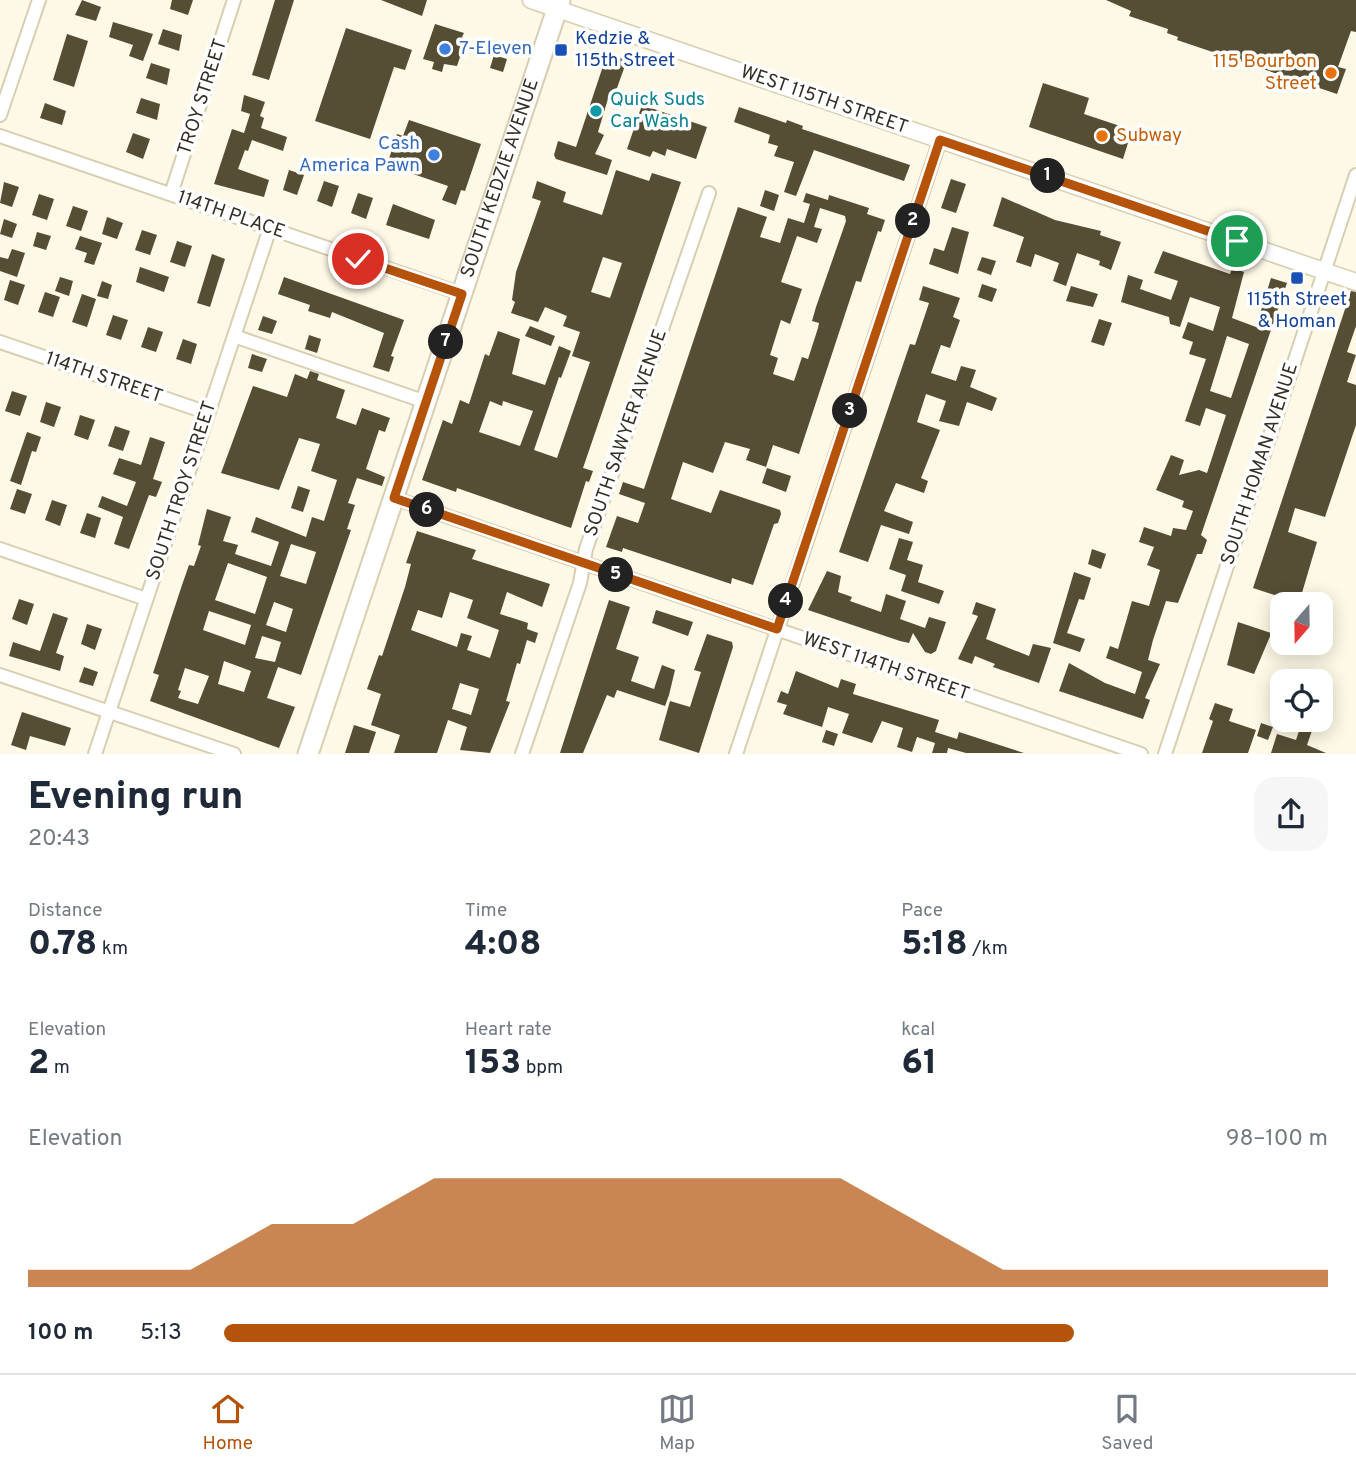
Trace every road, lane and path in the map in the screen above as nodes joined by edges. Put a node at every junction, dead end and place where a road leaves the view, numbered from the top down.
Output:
1 (39, 0) edge
2 (234, 0) edge
3 (531, 0) edge
4 (559, 5) edge
5 (0, 115) edge
6 (0, 136) edge
7 (940, 140) junction
8 (1356, 175) edge
9 (709, 193) dead end
10 (171, 194) junction
11 (270, 228) junction
12 (1325, 271) junction
13 (1356, 282) edge
14 (462, 294) junction
15 (234, 336) junction
16 (0, 342) edge
17 (426, 402) junction
18 (208, 413) junction
19 (394, 498) junction
20 (0, 549) edge
21 (583, 564) junction
22 (146, 599) junction
23 (777, 629) junction
24 (0, 675) edge
25 (109, 712) junction
26 (95, 754) edge
27 (234, 754) edge
28 (308, 754) edge
29 (522, 754) edge
30 (736, 754) edge
31 (1141, 754) edge
32 (1165, 754) edge

1 - 5 street
2 - 10 street, TROY STREET
3 - 4 street, WEST 115TH STREET
4 - 7 street, WEST 115TH STREET
4 - 14 main road, SOUTH KEDZIE AVENUE
6 - 10 street, 114TH PLACE
7 - 12 street, WEST 115TH STREET
7 - 23 street
8 - 12 street, SOUTH HOMAN AVENUE
9 - 21 street, SOUTH SAWYER AVENUE
10 - 11 street, 114TH PLACE
11 - 14 street, 114TH PLACE
11 - 15 street, SOUTH TROY STREET
12 - 13 street, WEST 115TH STREET
12 - 32 street, SOUTH HOMAN AVENUE
14 - 17 main road, SOUTH KEDZIE AVENUE
15 - 17 street
15 - 18 street, SOUTH TROY STREET
16 - 18 street, 114TH STREET
17 - 19 main road, SOUTH KEDZIE AVENUE
18 - 22 street, SOUTH TROY STREET
19 - 21 street, WEST 114TH STREET
19 - 28 main road, SOUTH KEDZIE AVENUE
20 - 22 street
21 - 23 street, WEST 114TH STREET
21 - 29 street, SOUTH SAWYER AVENUE
22 - 25 street, SOUTH TROY STREET
23 - 30 street
23 - 31 street, WEST 114TH STREET
24 - 25 street
25 - 26 street, SOUTH TROY STREET
25 - 27 street

